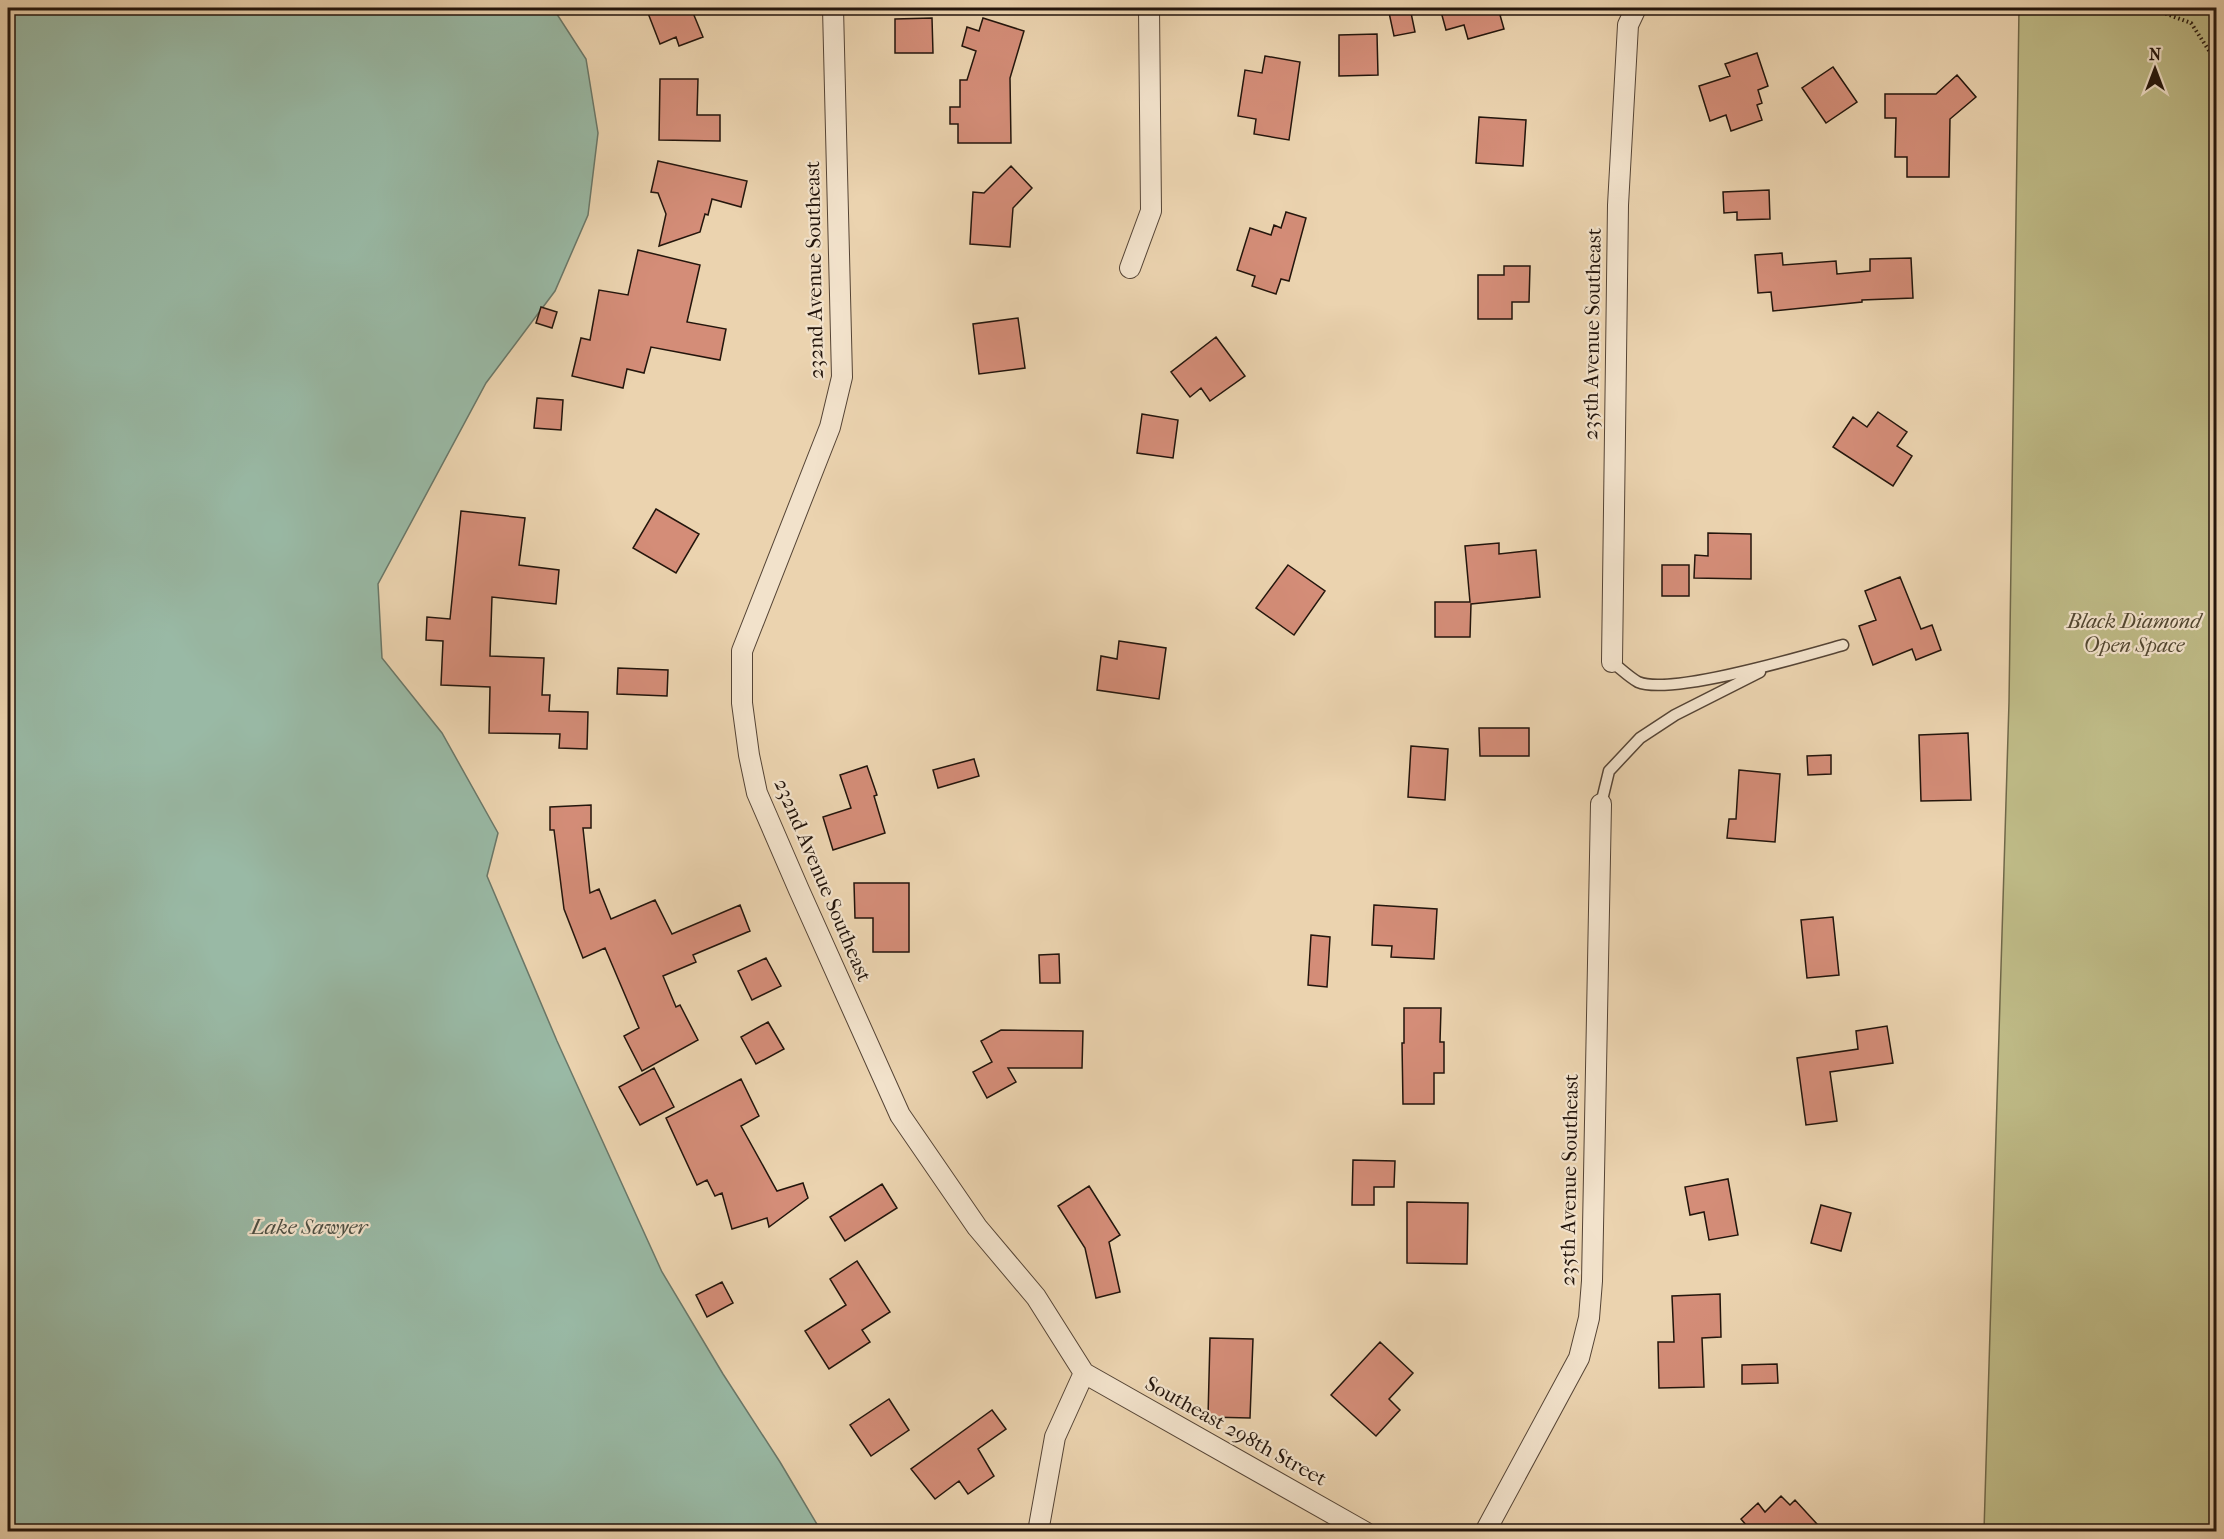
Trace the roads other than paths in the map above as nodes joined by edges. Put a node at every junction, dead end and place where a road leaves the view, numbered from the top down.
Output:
1 (833, 8) edge
2 (1149, 8) edge
3 (1636, 8) edge
4 (1130, 268) dead end
5 (1843, 645) dead end
6 (1779, 662) junction
7 (1612, 663) joint
8 (1601, 804) joint
9 (1084, 1373) junction
10 (1038, 1532) edge
11 (1365, 1532) edge
12 (1485, 1532) edge

1 - 9 street, 232nd Avenue Southeast
2 - 4 street
3 - 7 street, 235th Avenue Southeast
5 - 6 lane
6 - 7 lane
6 - 8 lane
8 - 12 street, 235th Avenue Southeast
9 - 10 street
9 - 11 street, Southeast 298th Street

